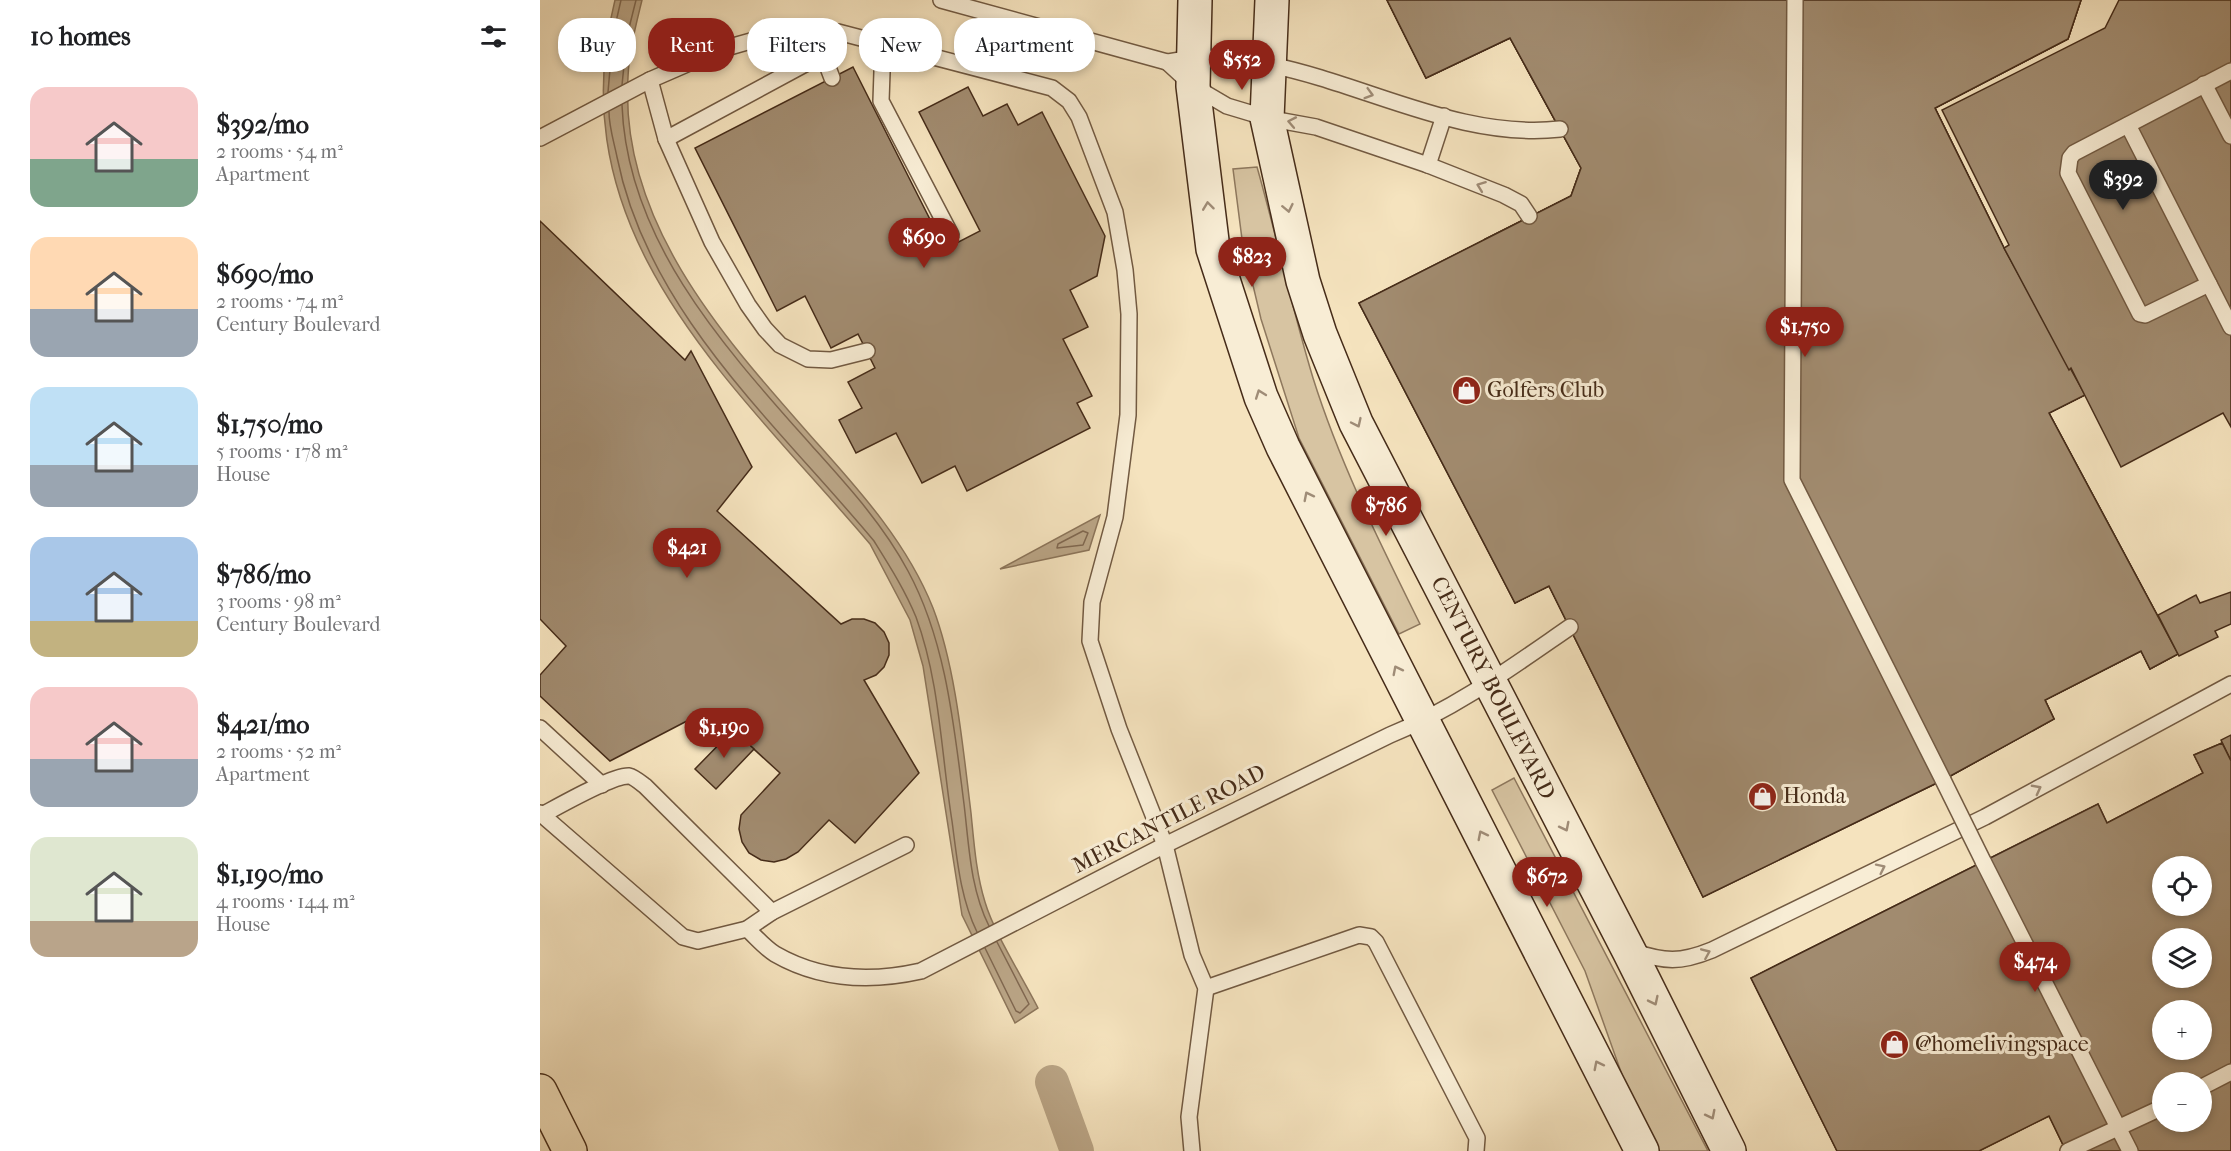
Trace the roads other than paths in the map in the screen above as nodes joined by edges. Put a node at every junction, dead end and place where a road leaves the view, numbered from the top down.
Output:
1 (941, 0) edge
2 (1195, 0) edge
3 (1272, 0) edge
4 (1795, 0) edge
5 (859, 37) edge
6 (942, 59) edge
7 (1268, 65) junction
8 (1184, 68) junction
9 (2231, 71) edge
10 (882, 72) edge
11 (832, 78) dead end
12 (650, 80) junction
13 (2204, 84) junction
14 (1444, 116) junction
15 (1267, 118) junction
16 (2128, 125) junction
17 (1560, 129) dead end
18 (2231, 136) edge
19 (540, 138) edge
20 (666, 139) junction
21 (1428, 165) junction
22 (1529, 216) dead end
23 (951, 235) dead end
24 (2209, 284) junction
25 (2231, 327) edge
26 (867, 351) dead end
27 (1570, 627) dead end
28 (1490, 682) junction
29 (2231, 684) edge
30 (1424, 722) junction
31 (540, 728) edge
32 (602, 785) junction
33 (541, 814) edge
34 (906, 845) dead end
35 (1165, 845) junction
36 (772, 912) junction
37 (747, 929) junction
38 (1629, 951) junction
39 (1206, 988) junction
40 (2231, 1072) edge
41 (2212, 1082) edge
42 (540, 1091) edge
43 (2152, 1112) edge
44 (2119, 1129) junction
45 (570, 1151) edge
46 (1192, 1151) edge
47 (1476, 1151) edge
48 (1642, 1151) edge
49 (1729, 1151) edge
50 (2068, 1151) edge
51 (2130, 1151) edge

1 - 8 lane
2 - 8 main road
3 - 7 main road, CENTURY BOULEVARD
4 - 44 lane, bridge
5 - 12 lane
6 - 35 lane
7 - 8 lane
7 -> 14 lane
7 - 15 main road, CENTURY BOULEVARD
8 - 15 lane
30 -> 8 main road
9 - 13 lane
10 - 23 lane
11 - 20 lane
12 - 19 lane
12 - 20 lane
13 - 16 lane
13 - 18 lane
14 - 17 lane
14 - 21 lane
21 -> 15 lane
15 -> 28 main road, CENTURY BOULEVARD
16 - 24 lane
16 - 24 lane
20 - 26 lane
22 -> 21 lane
24 - 25 lane
27 - 28 lane, MERCANTILE ROAD
28 - 30 lane, MERCANTILE ROAD
28 -> 38 main road, CENTURY BOULEVARD
38 -> 29 lane
30 - 35 lane, MERCANTILE ROAD
48 -> 30 main road
31 - 32 lane
32 - 33 lane
32 - 36 lane
33 - 37 lane
34 - 36 lane
35 - 37 lane, MERCANTILE ROAD
35 - 39 lane
36 - 37 lane
38 -> 49 main road, CENTURY BOULEVARD
39 - 46 lane
39 - 47 lane
40 - 41 lane
42 - 45 highway
43 - 44 lane
44 - 50 lane
44 - 51 lane

